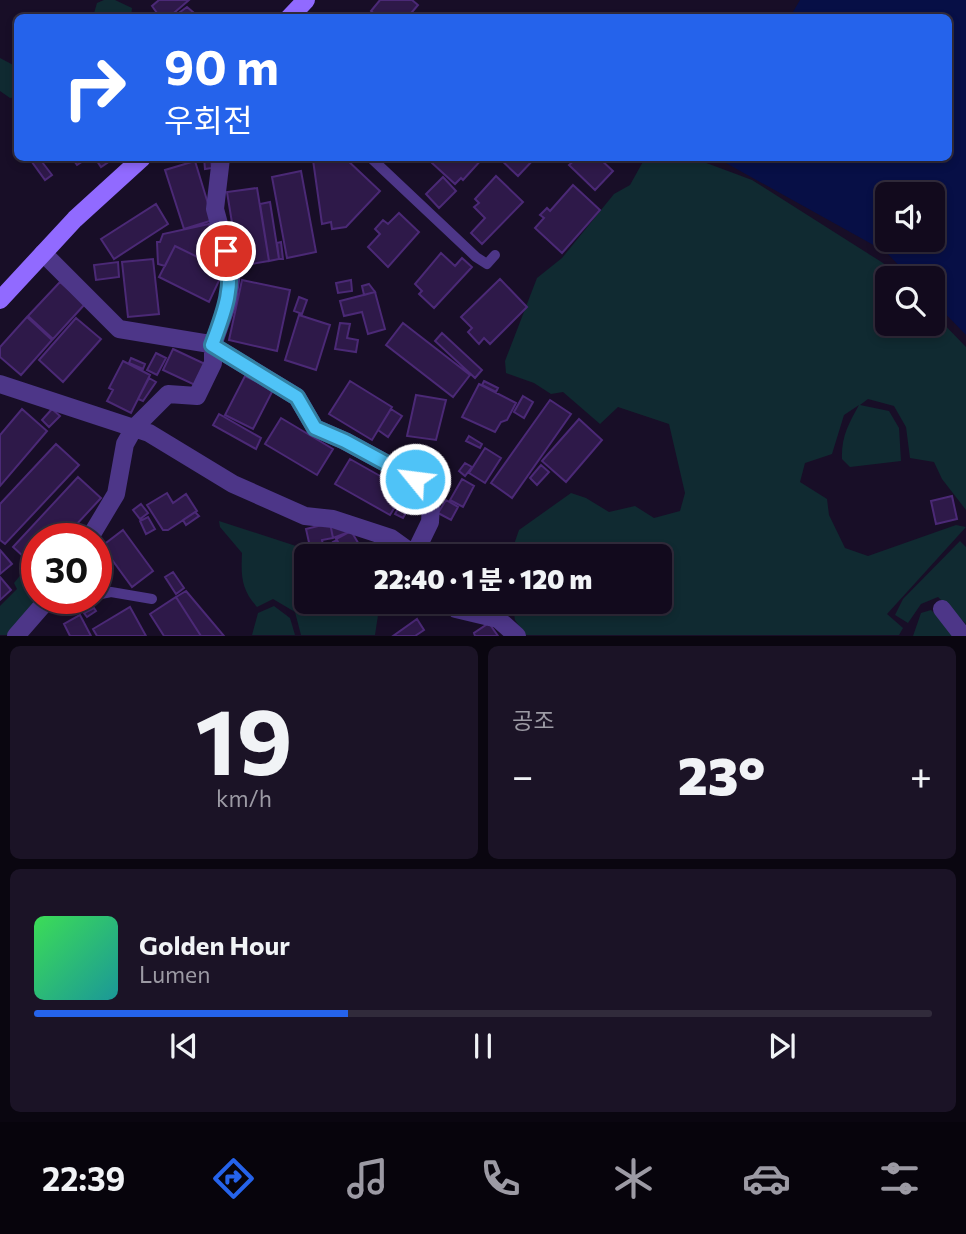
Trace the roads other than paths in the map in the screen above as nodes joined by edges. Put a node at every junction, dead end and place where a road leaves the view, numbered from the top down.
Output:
1 (306, 0) edge
2 (293, 14) edge
3 (139, 161) edge
4 (221, 161) edge
5 (374, 161) edge
6 (43, 253) junction
7 (495, 255) dead end
8 (0, 300) edge
9 (212, 345) junction
10 (0, 384) edge
11 (134, 428) junction
12 (100, 523) edge
13 (399, 544) edge
14 (420, 544) edge
15 (112, 592) edge
16 (152, 599) dead end
17 (942, 609) dead end
18 (35, 614) edge
19 (475, 614) edge
20 (16, 635) edge
21 (517, 635) edge
22 (963, 635) edge

1 - 2 main road
3 - 6 main road
4 - 9 street
5 - 7 lane
6 - 8 main road
6 - 9 street
9 - 11 street
9 - 14 street
10 - 11 street
11 - 12 street
11 - 13 street
15 - 16 lane
17 - 22 street
18 - 20 street
19 - 21 street

